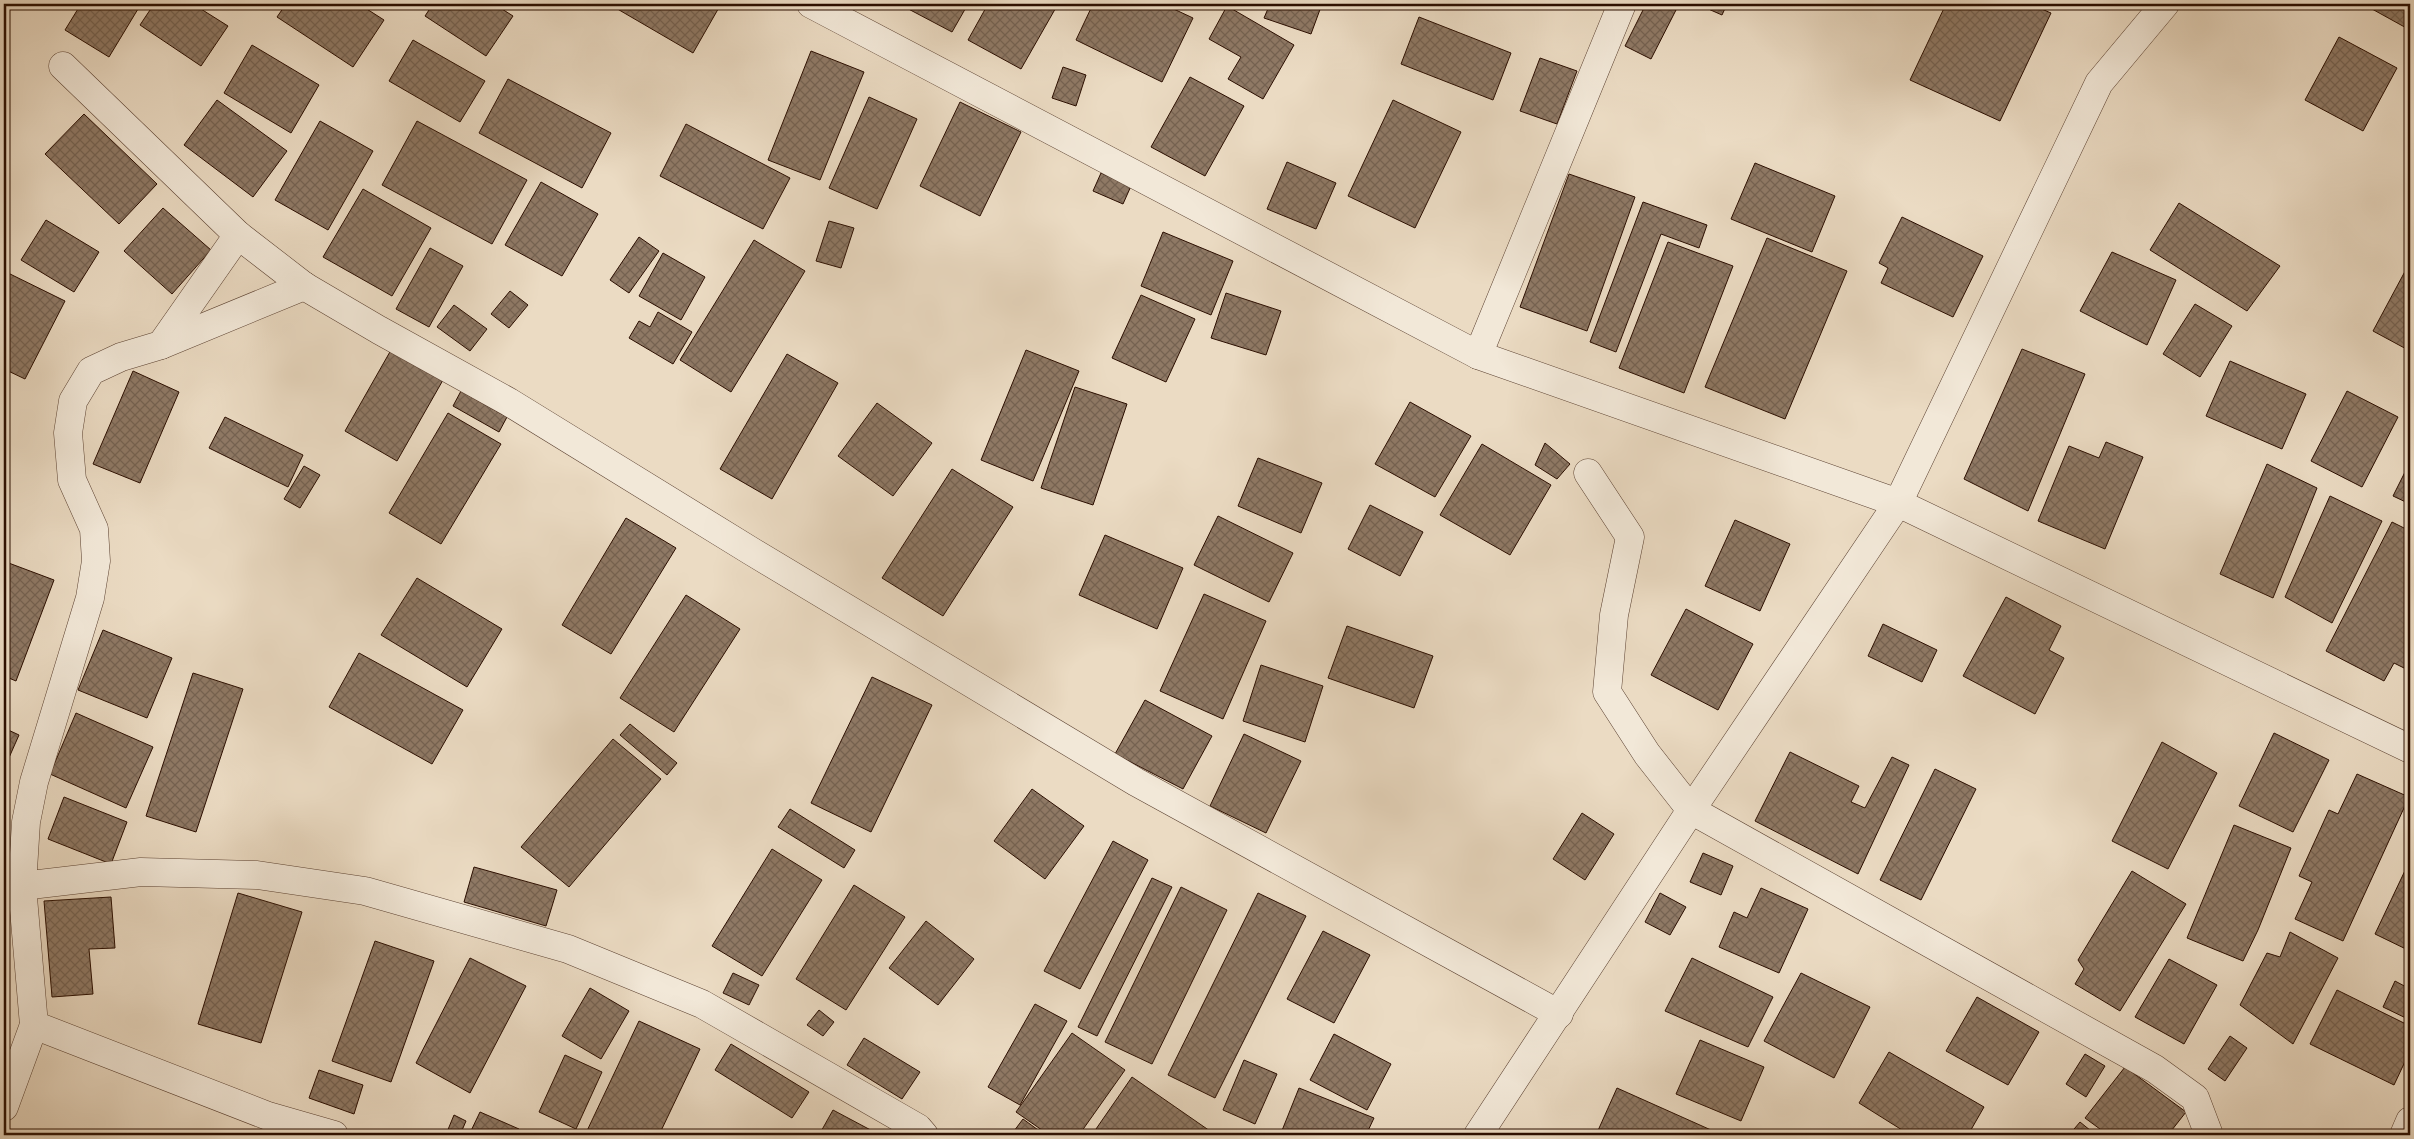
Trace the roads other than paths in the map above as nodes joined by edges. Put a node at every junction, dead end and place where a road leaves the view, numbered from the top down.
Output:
1 (811, 4) edge
2 (1622, 4) edge
3 (2165, 4) edge
4 (63, 66) dead end
5 (238, 234) junction
6 (304, 286) junction
7 (161, 345) junction
8 (1478, 355) junction
9 (1588, 472) dead end
10 (1898, 503) junction
11 (2409, 746) edge
12 (1691, 810) junction
13 (13, 883) edge
14 (1559, 1014) junction
15 (34, 1025) junction
16 (4, 1107) edge
17 (2410, 1121) edge
18 (1482, 1134) edge
19 (334, 1135) edge
20 (924, 1135) edge
21 (2209, 1135) edge
22 (2404, 1135) edge

1 - 8 street
2 - 8 street
3 - 10 street
4 - 5 street
5 - 6 street
5 - 7 street
6 - 7 street
6 - 14 street
7 - 13 street
8 - 10 street
9 - 12 street
10 - 11 street
10 - 12 street
12 - 14 street
12 - 21 street
13 - 15 street
13 - 20 street
14 - 18 street
15 - 16 street
15 - 19 street
17 - 22 street

